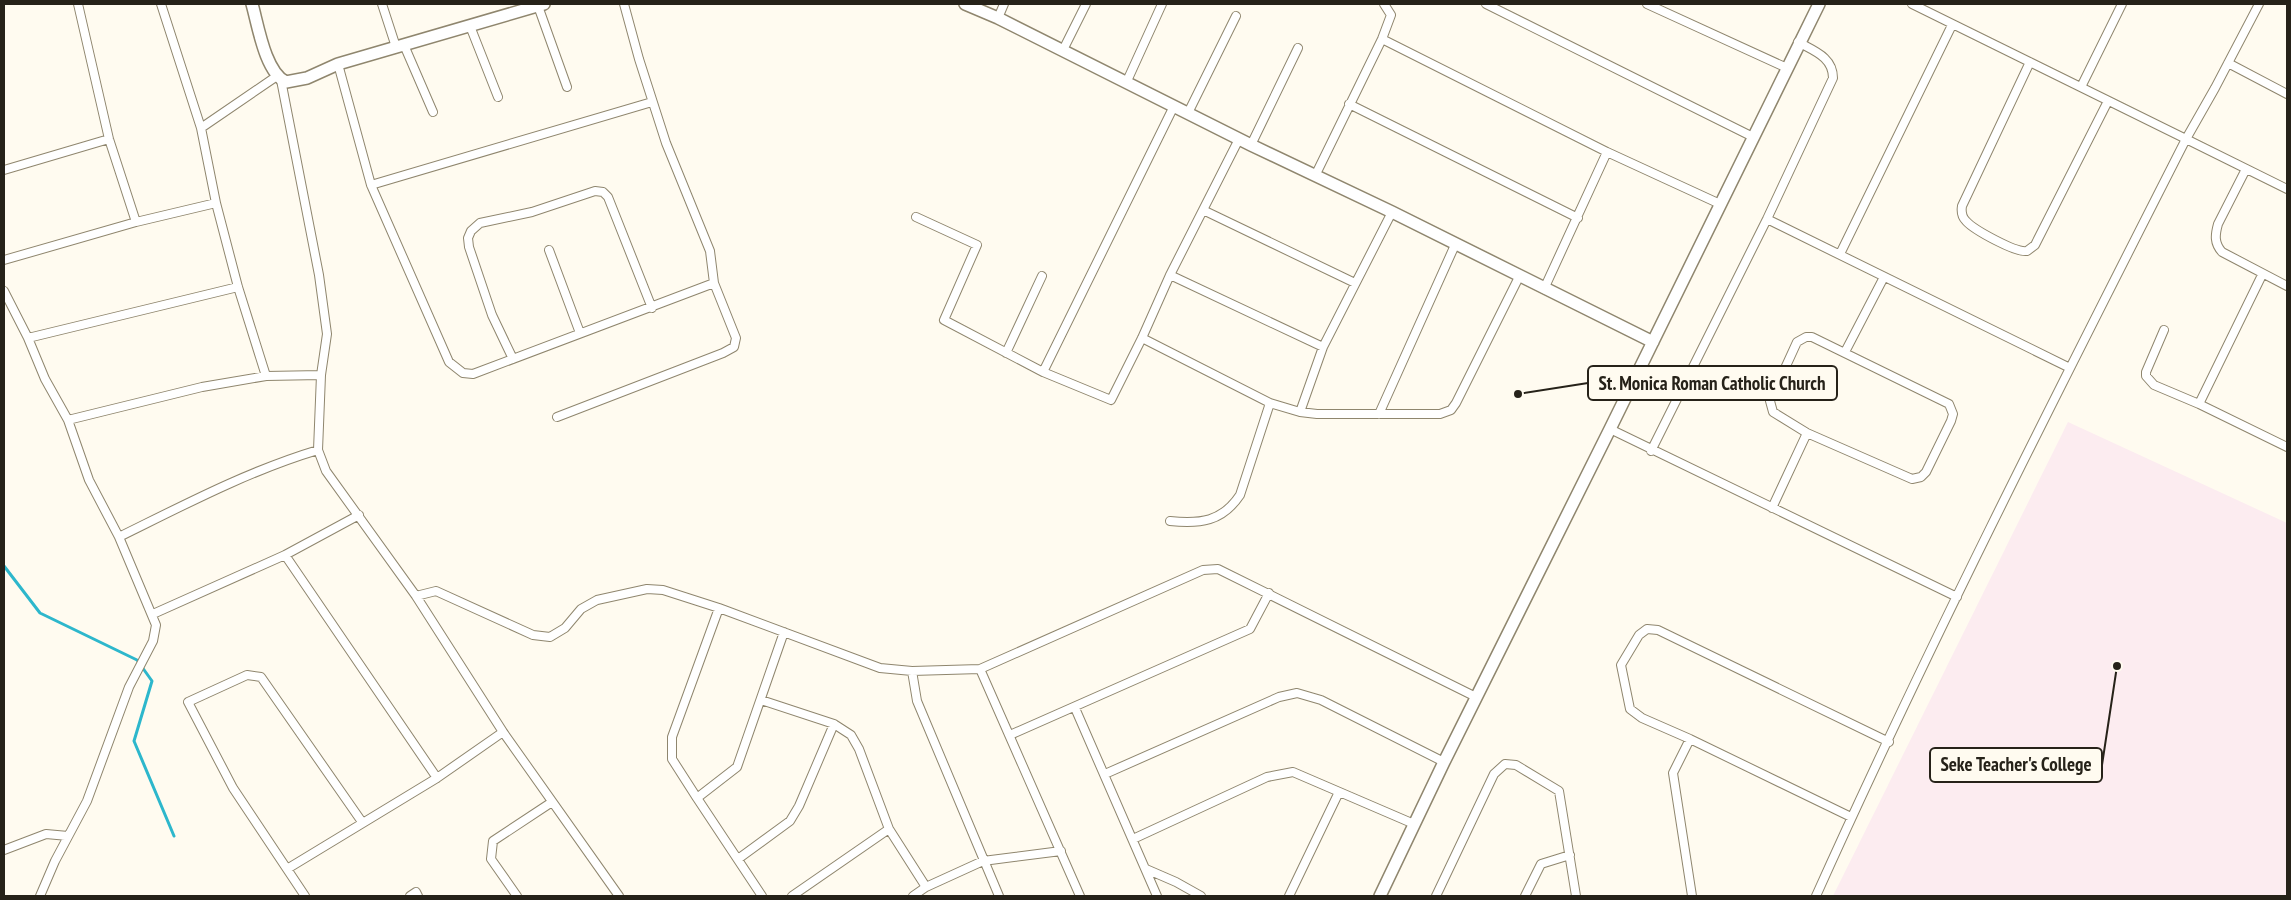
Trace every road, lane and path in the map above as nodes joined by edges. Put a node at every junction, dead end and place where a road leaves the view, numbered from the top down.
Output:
1 (78, 4) edge
2 (161, 4) edge
3 (252, 4) edge
4 (382, 4) edge
5 (624, 4) edge
6 (965, 4) edge
7 (1004, 4) edge
8 (1086, 4) edge
9 (1162, 4) edge
10 (1384, 4) edge
11 (1486, 4) edge
12 (1646, 4) edge
13 (1818, 4) edge
14 (1912, 4) edge
15 (2122, 4) edge
16 (2258, 4) edge
17 (541, 5) edge
18 (1236, 16) dead end
19 (998, 18) junction
20 (1952, 25) junction
21 (470, 26) junction
22 (1382, 39) junction
23 (1798, 42) junction
24 (400, 46) junction
25 (1298, 48) dead end
26 (1063, 50) junction
27 (2030, 62) junction
28 (2228, 63) junction
29 (338, 64) junction
30 (1787, 68) junction
31 (279, 78) junction
32 (1127, 81) junction
33 (567, 87) dead end
34 (2081, 87) junction
35 (2287, 94) edge
36 (498, 97) dead end
37 (2108, 101) junction
38 (652, 102) junction
39 (1350, 104) junction
40 (1174, 106) junction
41 (433, 112) dead end
42 (1188, 113) junction
43 (201, 128) junction
44 (1753, 137) junction
45 (109, 139) junction
46 (1239, 139) junction
47 (2186, 139) junction
48 (1251, 145) junction
49 (1607, 152) junction
50 (2246, 168) junction
51 (4, 170) edge
52 (1315, 176) junction
53 (371, 185) junction
54 (2287, 189) edge
55 (216, 203) junction
56 (1720, 204) junction
57 (1203, 210) junction
58 (1392, 212) junction
59 (916, 217) dead end
60 (1578, 218) junction
61 (1766, 219) junction
62 (136, 222) junction
63 (1455, 245) junction
64 (549, 250) dead end
65 (1840, 254) junction
66 (4, 260) edge
67 (1170, 275) junction
68 (2262, 275) junction
69 (1042, 276) dead end
70 (1519, 277) junction
71 (1884, 277) junction
72 (714, 283) junction
73 (1355, 283) junction
74 (2287, 286) edge
75 (238, 288) junction
76 (1544, 289) junction
77 (4, 291) edge
78 (652, 308) junction
79 (2164, 330) dead end
80 (580, 333) junction
81 (28, 338) junction
82 (1142, 338) junction
83 (1653, 342) junction
84 (1323, 347) junction
85 (1845, 352) junction
86 (1006, 353) junction
87 (513, 359) junction
88 (2070, 368) junction
89 (1043, 372) junction
90 (266, 376) junction
91 (321, 376) junction
92 (1270, 403) junction
93 (2199, 404) junction
94 (1300, 412) junction
95 (1378, 414) junction
96 (557, 417) dead end
97 (68, 420) junction
98 (1610, 429) junction
99 (1807, 433) junction
100 (2287, 447) edge
101 (318, 450) junction
102 (1652, 451) junction
103 (1772, 508) junction
104 (359, 515) junction
105 (1170, 520) dead end
106 (119, 537) junction
107 (285, 555) junction
108 (1269, 593) junction
109 (416, 596) junction
110 (1957, 597) junction
111 (719, 608) junction
112 (153, 614) junction
113 (784, 632) junction
114 (980, 669) junction
115 (912, 671) junction
116 (1476, 697) junction
117 (761, 700) junction
118 (1075, 708) junction
119 (834, 724) junction
120 (503, 732) junction
121 (1010, 735) junction
122 (1690, 739) junction
123 (1889, 742) junction
124 (1444, 762) junction
125 (1105, 774) junction
126 (437, 778) junction
127 (1339, 792) junction
128 (697, 798) junction
129 (552, 802) junction
130 (1851, 817) junction
131 (362, 822) junction
132 (1414, 824) junction
133 (889, 828) junction
134 (68, 836) junction
135 (1133, 839) junction
136 (4, 840) edge
137 (6, 849) edge
138 (1060, 851) junction
139 (1570, 855) junction
140 (738, 860) junction
141 (982, 860) junction
142 (1146, 869) junction
143 (287, 870) junction
144 (926, 886) junction
145 (40, 896) edge
146 (306, 896) edge
147 (410, 896) edge
148 (418, 896) edge
149 (517, 896) edge
150 (619, 896) edge
151 (762, 896) edge
152 (792, 896) edge
153 (913, 896) edge
154 (999, 896) edge
155 (1080, 896) edge
156 (1157, 896) edge
157 (1201, 896) edge
158 (1288, 896) edge
159 (1380, 896) edge
160 (1436, 896) edge
161 (1525, 896) edge
162 (1576, 896) edge
163 (1692, 896) edge
164 (1816, 896) edge

1 - 45 street
2 - 43 street
3 - 31 street
4 - 24 street
5 - 38 street
6 - 19 street
7 - 19 street
8 - 26 street
9 - 32 street
10 - 22 street
11 - 44 street
12 - 30 street
13 - 23 street
14 - 20 street
15 - 34 street
16 - 28 street
17 - 21 street
17 - 33 street
18 - 42 street
19 - 26 street
20 - 27 street
20 - 65 street
21 - 24 street
21 - 36 street
22 - 39 street
22 - 49 street
23 - 30 street
23 - 61 street
24 - 29 street
24 - 41 street
25 - 48 street
26 - 32 street
27 - 34 street
27 - 37 street
28 - 35 street
28 - 47 street
29 - 31 street
29 - 53 street
30 - 44 street
31 - 43 street
31 - 91 street
32 - 40 street
34 - 37 street
37 - 47 street
38 - 53 street
38 - 72 street
39 - 52 street
39 - 60 street
40 - 42 street
40 - 89 street
42 - 46 street
43 - 55 street
44 - 56 street
45 - 51 street
45 - 62 street
46 - 48 street
46 - 57 street
47 - 50 street
47 - 88 street
48 - 52 street
49 - 56 street
49 - 60 street
50 - 54 street
50 - 68 street
52 - 58 street
53 - 87 street
55 - 62 street
55 - 75 street
56 - 83 street
57 - 67 street
57 - 73 street
58 - 63 street
58 - 73 street
59 - 86 street
60 - 76 street
61 - 65 street
61 - 102 street
62 - 66 street
63 - 70 street
63 - 95 street
64 - 80 street
65 - 71 street
67 - 82 street
67 - 84 street
68 - 74 street
68 - 93 street
69 - 86 street
70 - 76 street
70 - 95 street
71 - 85 street
71 - 88 street
72 - 78 street
72 - 96 street
73 - 84 street
75 - 81 street
75 - 90 street
76 - 83 street
77 - 81 street
78 - 80 street
78 - 87 street
79 - 93 street
80 - 87 street
81 - 97 street
82 - 89 street
82 - 92 street
83 - 98 street
84 - 94 street
85 - 99 street
85 - 99 street
86 - 89 street
88 - 110 street
90 - 91 street
90 - 97 street
91 - 101 street
92 - 94 street
92 - 105 street
93 - 100 street
94 - 95 street
97 - 106 street
98 - 102 street
98 - 116 street
99 - 103 street
101 - 104 street
101 - 106 street
102 - 103 street
103 - 110 street
104 - 107 street
104 - 109 street
106 - 112 street
107 - 112 street
107 - 126 street
108 - 114 street
108 - 116 street
108 - 118 street
109 - 111 street
109 - 120 street
110 - 123 street
111 - 113 street
111 - 128 street
112 - 134 street
113 - 115 street
113 - 117 street
114 - 115 street
114 - 121 street
115 - 141 street
116 - 124 street
117 - 119 street
117 - 128 street
118 - 121 street
118 - 125 street
119 - 133 street
119 - 140 street
120 - 126 street
120 - 129 street
121 - 138 street
122 - 123 street
122 - 130 street
122 - 163 street
123 - 130 street
124 - 125 street
124 - 132 street
125 - 135 street
126 - 131 street
127 - 132 street
127 - 135 street
127 - 158 street
128 - 140 street
129 - 149 street
129 - 150 street
130 - 164 street
131 - 143 street
131 - 143 street
132 - 159 street
133 - 144 street
133 - 152 street
134 - 137 street
134 - 145 street
135 - 142 street
136 - 137 street
138 - 141 street
138 - 155 street
139 - 160 street
139 - 161 street
139 - 162 street
140 - 151 street
141 - 144 street
141 - 154 street
142 - 156 street
142 - 157 street
143 - 146 street
144 - 153 street
147 - 148 street

